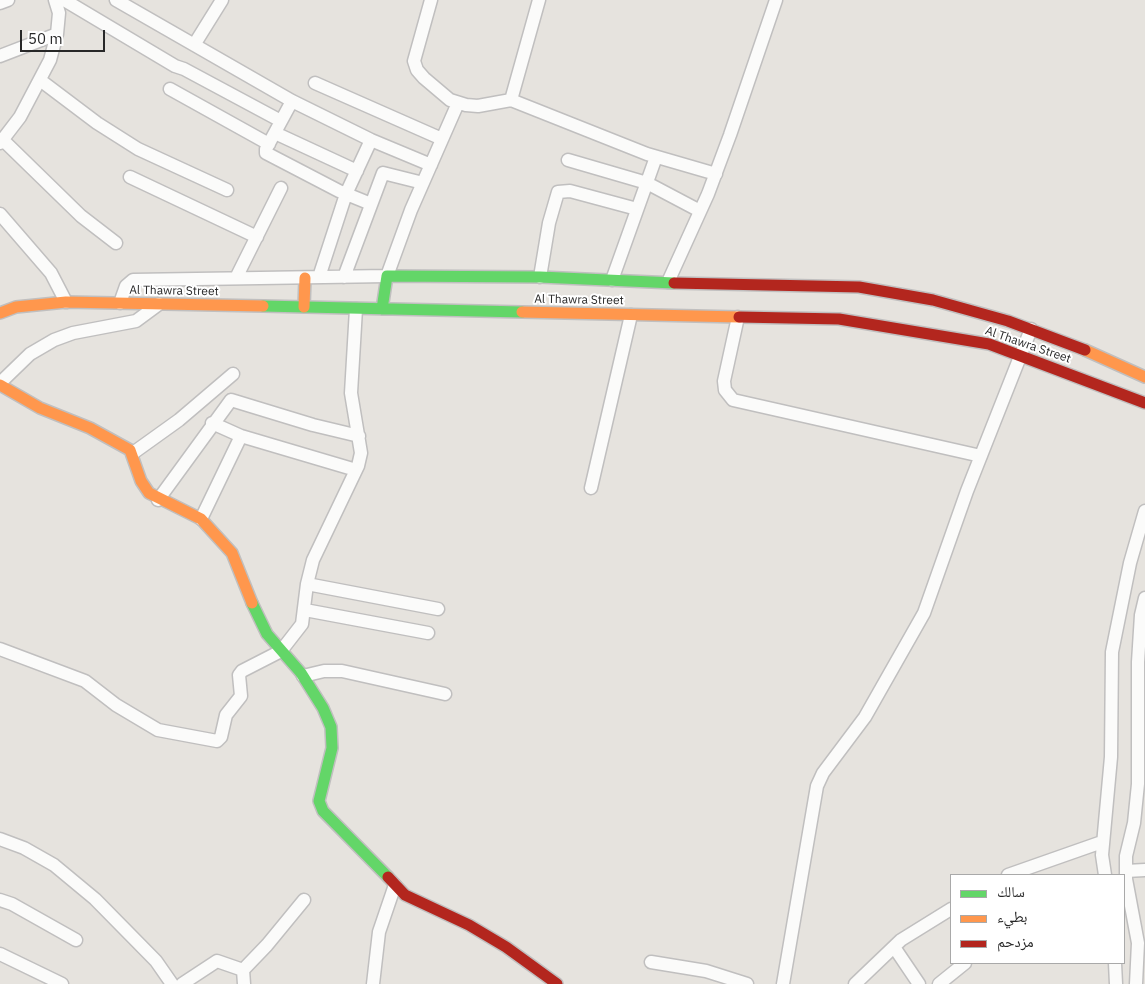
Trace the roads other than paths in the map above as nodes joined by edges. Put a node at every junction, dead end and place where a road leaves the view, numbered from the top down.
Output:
1 (8, 0) edge
2 (116, 0) edge
3 (222, 0) edge
4 (431, 0) edge
5 (539, 0) edge
6 (776, 0) edge
7 (61, 1) edge
8 (0, 3) edge
9 (58, 34) junction
10 (194, 45) junction
11 (0, 56) edge
12 (40, 80) junction
13 (315, 83) dead end
14 (170, 89) dead end
15 (512, 100) junction
16 (292, 101) junction
17 (458, 103) junction
18 (281, 121) junction
19 (272, 139) junction
20 (442, 139) junction
21 (371, 140) junction
22 (1, 142) edge
23 (656, 157) junction
24 (568, 160) dead end
25 (430, 165) junction
26 (356, 171) junction
27 (716, 174) junction
28 (130, 177) dead end
29 (423, 183) junction
30 (647, 183) junction
31 (282, 188) dead end
32 (227, 190) dead end
33 (346, 194) junction
34 (371, 204) junction
35 (637, 209) junction
36 (700, 211) junction
37 (0, 214) edge
38 (257, 237) junction
39 (116, 243) dead end
40 (387, 276) junction
41 (344, 277) junction
42 (540, 277) junction
43 (236, 278) junction
44 (305, 278) junction
45 (319, 278) junction
46 (612, 280) junction
47 (668, 282) junction
48 (66, 302) junction
49 (120, 303) junction
50 (158, 304) junction
51 (304, 307) junction
52 (356, 308) junction
53 (382, 309) junction
54 (0, 313) edge
55 (631, 315) junction
56 (738, 317) junction
57 (1031, 329) junction
58 (1020, 356) junction
59 (233, 374) dead end
60 (1145, 377) edge
61 (0, 384) edge
62 (1145, 403) edge
63 (212, 423) junction
64 (241, 436) junction
65 (359, 436) junction
66 (133, 453) junction
67 (981, 456) junction
68 (356, 470) junction
69 (591, 488) dead end
70 (158, 500) junction
71 (1145, 512) edge
72 (201, 519) junction
73 (307, 584) junction
74 (1145, 598) edge
75 (438, 609) dead end
76 (305, 610) junction
77 (428, 633) dead end
78 (0, 649) edge
79 (281, 651) junction
80 (303, 676) junction
81 (445, 694) dead end
82 (0, 839) edge
83 (1102, 842) junction
84 (1145, 870) edge
85 (1126, 872) junction
86 (1011, 874) edge
87 (1105, 874) edge
88 (395, 885) junction
89 (0, 900) edge
90 (304, 900) dead end
91 (950, 910) edge
92 (76, 940) dead end
93 (894, 948) junction
94 (0, 954) edge
95 (651, 962) dead end
96 (964, 964) edge
97 (1115, 964) edge
98 (242, 970) junction
99 (944, 982) edge
100 (62, 984) edge
101 (172, 984) edge
102 (182, 984) edge
103 (244, 984) edge
104 (373, 984) edge
105 (557, 984) edge
106 (747, 984) edge
107 (783, 984) edge
108 (855, 984) edge
109 (919, 984) edge
110 (1116, 984) edge
111 (1136, 984) edge

1 - 8 street
2 - 10 street
3 - 10 street
4 - 17 street
5 - 15 street
6 - 27 street
7 - 9 street
7 - 18 street
9 - 11 street
9 - 12 street
10 - 16 street
12 - 22 street
12 - 32 street
13 - 20 street
14 - 19 street
15 - 17 street
15 - 23 street
16 - 18 street
16 - 21 street
17 - 20 street
18 - 19 street
19 - 26 street
19 - 33 street
20 - 25 street
21 - 25 street
21 - 26 street
22 - 39 street
23 - 27 street
23 - 30 street
24 - 30 street
25 - 29 street
26 - 33 street
27 - 36 street
28 - 38 street
29 - 34 street
29 - 40 street
30 - 35 street
30 - 36 street
31 - 38 street
33 - 34 street
33 - 45 street
34 - 41 street
35 - 42 street
35 - 46 street
36 - 47 street
37 - 48 street
38 - 43 street
40 - 41 street
40 - 42 street
40 - 53 street
41 - 45 street
42 - 46 street
43 - 44 street
43 - 49 street
44 - 45 street
44 - 51 street
46 - 47 street
47 - 57 street
48 - 49 street, Al Thawra Street
48 - 54 street, Al Thawra Street
49 - 50 street, Al Thawra Street
50 - 51 street, Al Thawra Street
50 - 61 street
51 - 52 street, Al Thawra Street
52 - 53 street, Al Thawra Street
52 - 65 street
53 - 55 street, Al Thawra Street
55 - 56 street, Al Thawra Street
55 - 69 street
56 - 58 street, Al Thawra Street
56 - 67 street
57 - 58 street
57 - 60 street
58 - 62 street, Al Thawra Street
58 - 67 street
59 - 66 street
61 - 66 street
63 - 64 street
63 - 65 street
63 - 70 street
64 - 68 street
64 - 72 street
65 - 68 street
66 - 70 street
67 - 107 street
68 - 73 street
70 - 72 street
71 - 83 street
72 - 79 street
73 - 75 street
73 - 76 street
74 - 85 street
76 - 77 street
76 - 79 street
78 - 79 street
79 - 80 street
80 - 81 street
80 - 88 street
82 - 101 street
83 - 86 street
83 - 87 street
84 - 85 street
85 - 111 street
88 - 104 street
88 - 105 street
89 - 92 street
90 - 98 street
91 - 93 street
93 - 108 street
93 - 109 street
94 - 100 street
95 - 106 street
96 - 99 street
97 - 110 street
98 - 102 street
98 - 103 street

